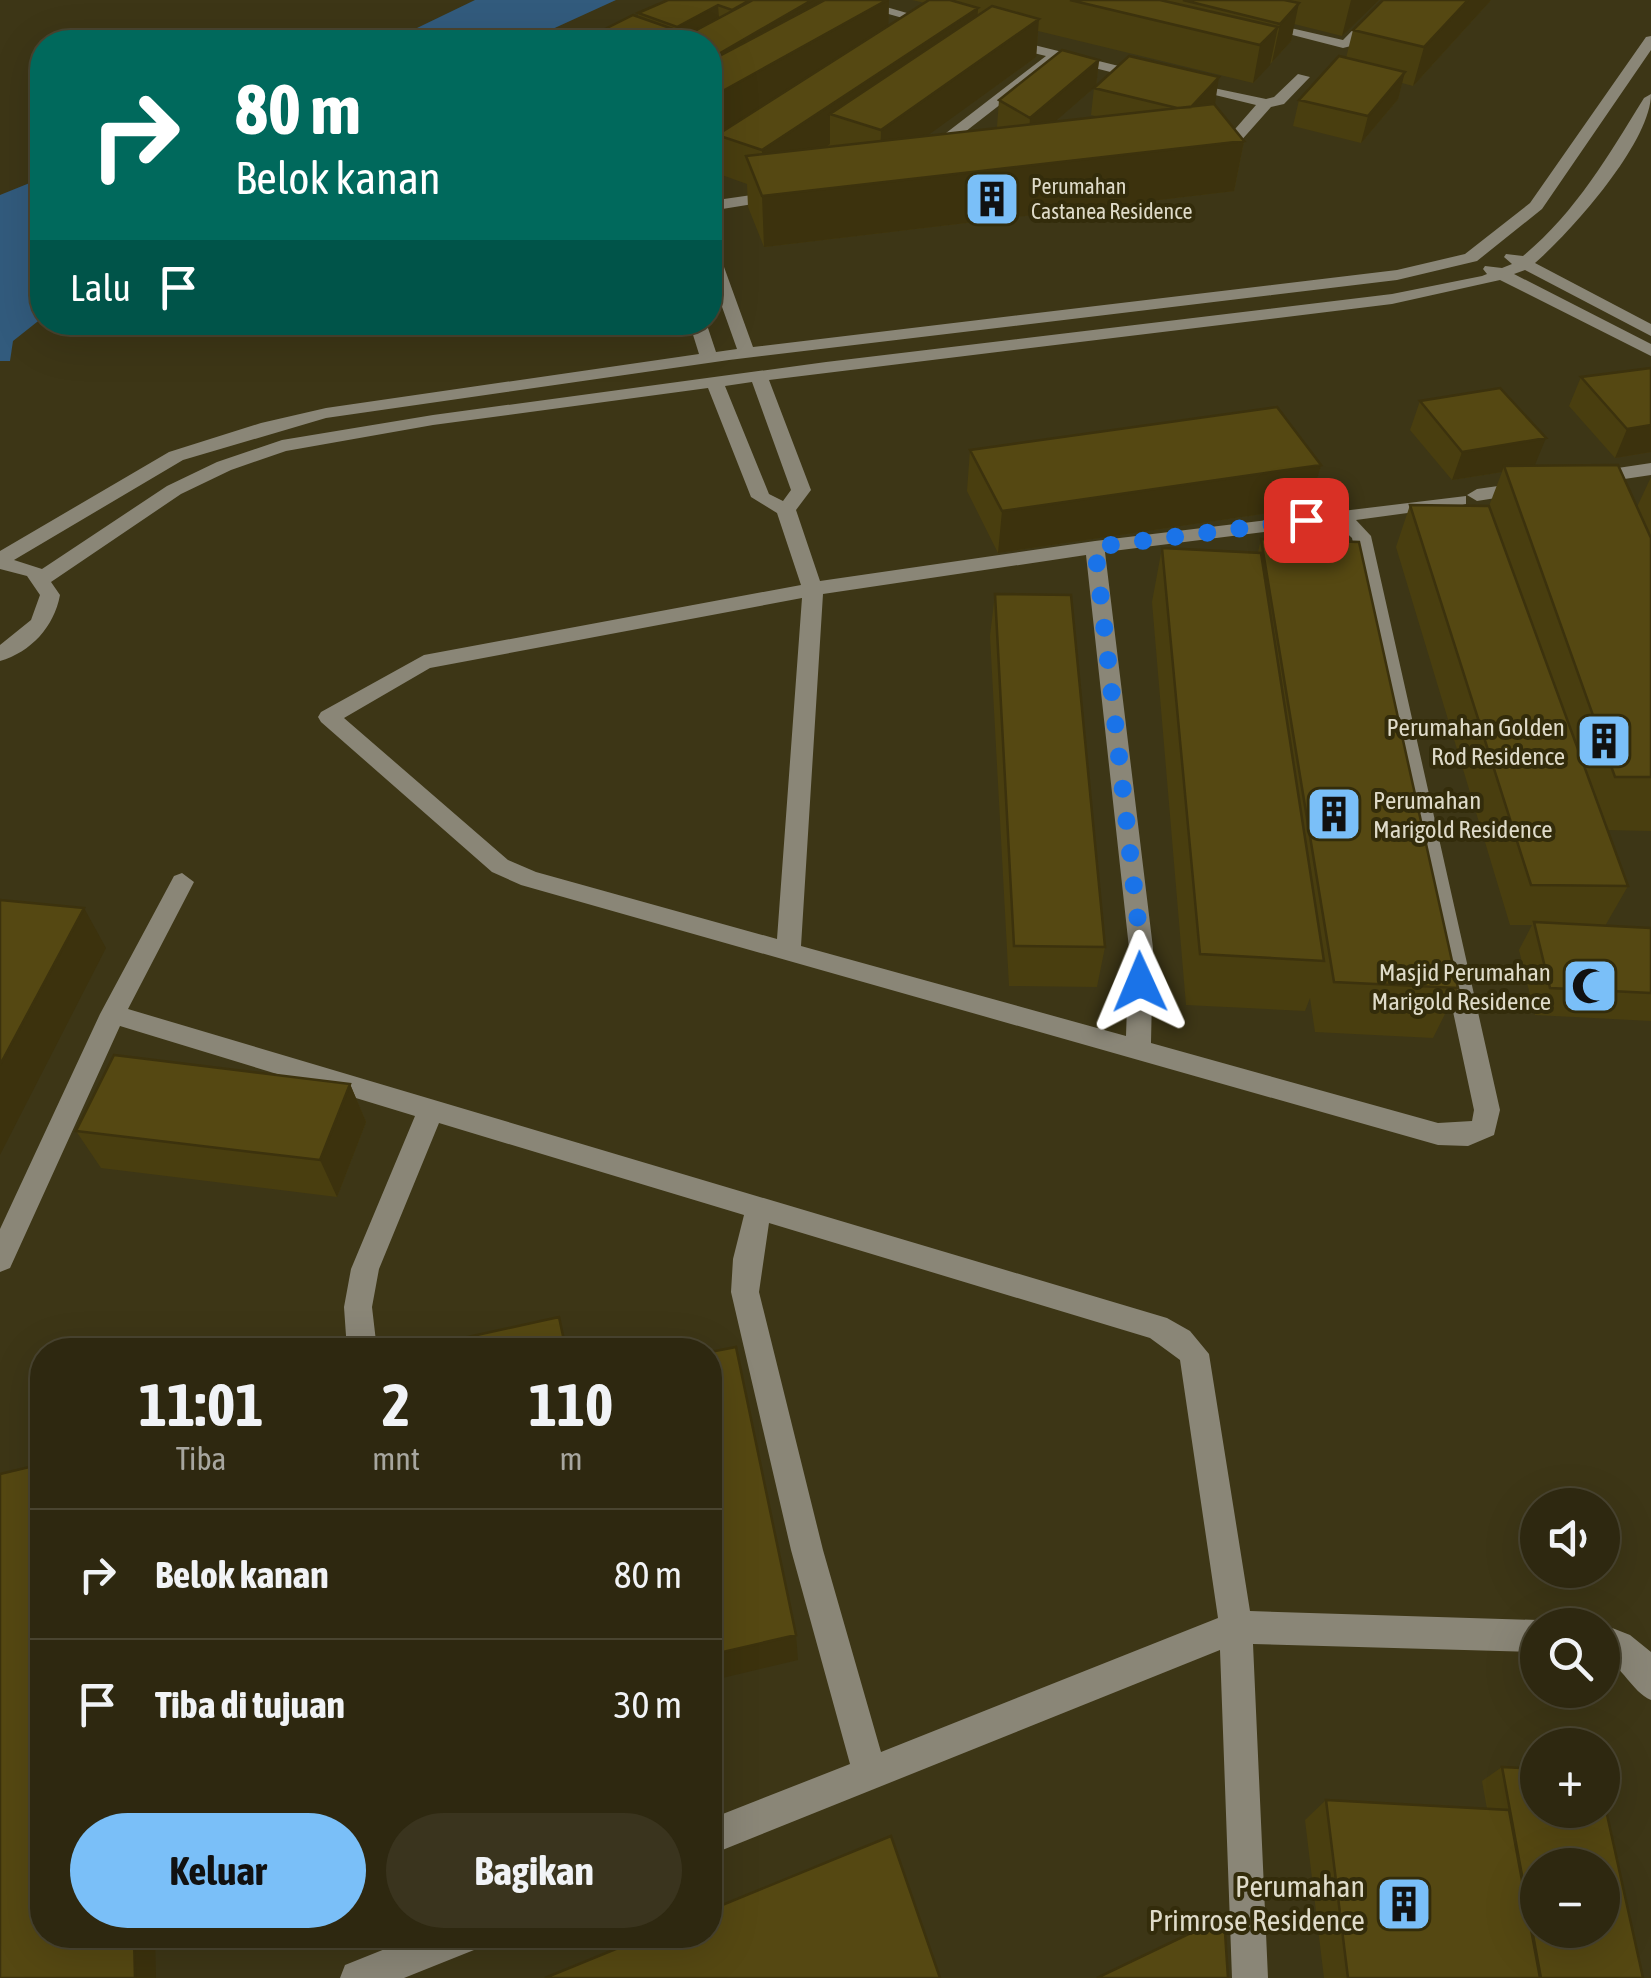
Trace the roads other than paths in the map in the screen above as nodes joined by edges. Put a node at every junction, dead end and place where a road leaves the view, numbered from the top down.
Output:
1 (846, 0) edge
2 (1389, 0) edge
3 (925, 20) junction
4 (1252, 23) edge
5 (909, 30) edge
6 (962, 30) edge
7 (981, 35) edge
8 (1651, 40) edge
9 (1056, 55) junction
10 (1303, 77) dead end
11 (1153, 78) edge
12 (1172, 83) edge
13 (1651, 98) edge
14 (1266, 104) junction
15 (1192, 146) edge
16 (922, 158) edge
17 (801, 193) edge
18 (722, 204) edge
19 (1489, 247) junction
20 (1470, 258) junction
21 (1524, 263) junction
22 (1501, 274) junction
23 (722, 283) edge
24 (1651, 331) edge
25 (700, 335) edge
26 (1651, 351) edge
27 (747, 352) junction
28 (708, 357) junction
29 (759, 376) junction
30 (715, 382) junction
31 (1651, 469) edge
32 (786, 510) junction
33 (1341, 516) junction
34 (1095, 547) junction
35 (0, 561) edge
36 (41, 579) junction
37 (813, 589) junction
38 (0, 654) edge
39 (182, 882) dead end
40 (788, 951) junction
41 (113, 1014) junction
42 (1138, 1050) junction
43 (430, 1110) junction
44 (759, 1208) junction
45 (0, 1259) edge
46 (361, 1338) edge
47 (1236, 1627) junction
48 (1520, 1635) edge
49 (1620, 1647) edge
50 (1651, 1683) edge
51 (870, 1774) junction
52 (722, 1833) edge
53 (409, 1948) edge
54 (358, 1978) edge
55 (1250, 1978) edge

1 - 3 street
2 - 4 street
3 - 5 street
3 - 6 street
7 - 9 street
8 - 19 street
9 - 11 street
9 - 16 street
10 - 14 street
12 - 14 street
13 - 21 street
14 - 15 street
17 - 18 street
19 - 20 street
19 - 21 street
20 - 22 street
20 - 27 street
21 - 22 street
21 - 24 street
22 - 26 street
22 - 29 street
23 - 27 street
25 - 28 street
27 - 28 street
28 - 35 street
29 - 30 street
29 - 32 street
30 - 32 street
30 - 36 street
31 - 33 street
32 - 37 street
33 - 34 street
33 - 42 street
34 - 37 street
34 - 42 street
35 - 36 street
36 - 38 street
37 - 40 street
37 - 40 street
39 - 41 street
40 - 42 street
41 - 43 street
41 - 45 street
43 - 44 street
43 - 46 street
44 - 47 street
44 - 51 street
47 - 48 street
47 - 51 street
47 - 55 street
49 - 50 street
51 - 52 street
53 - 54 street

